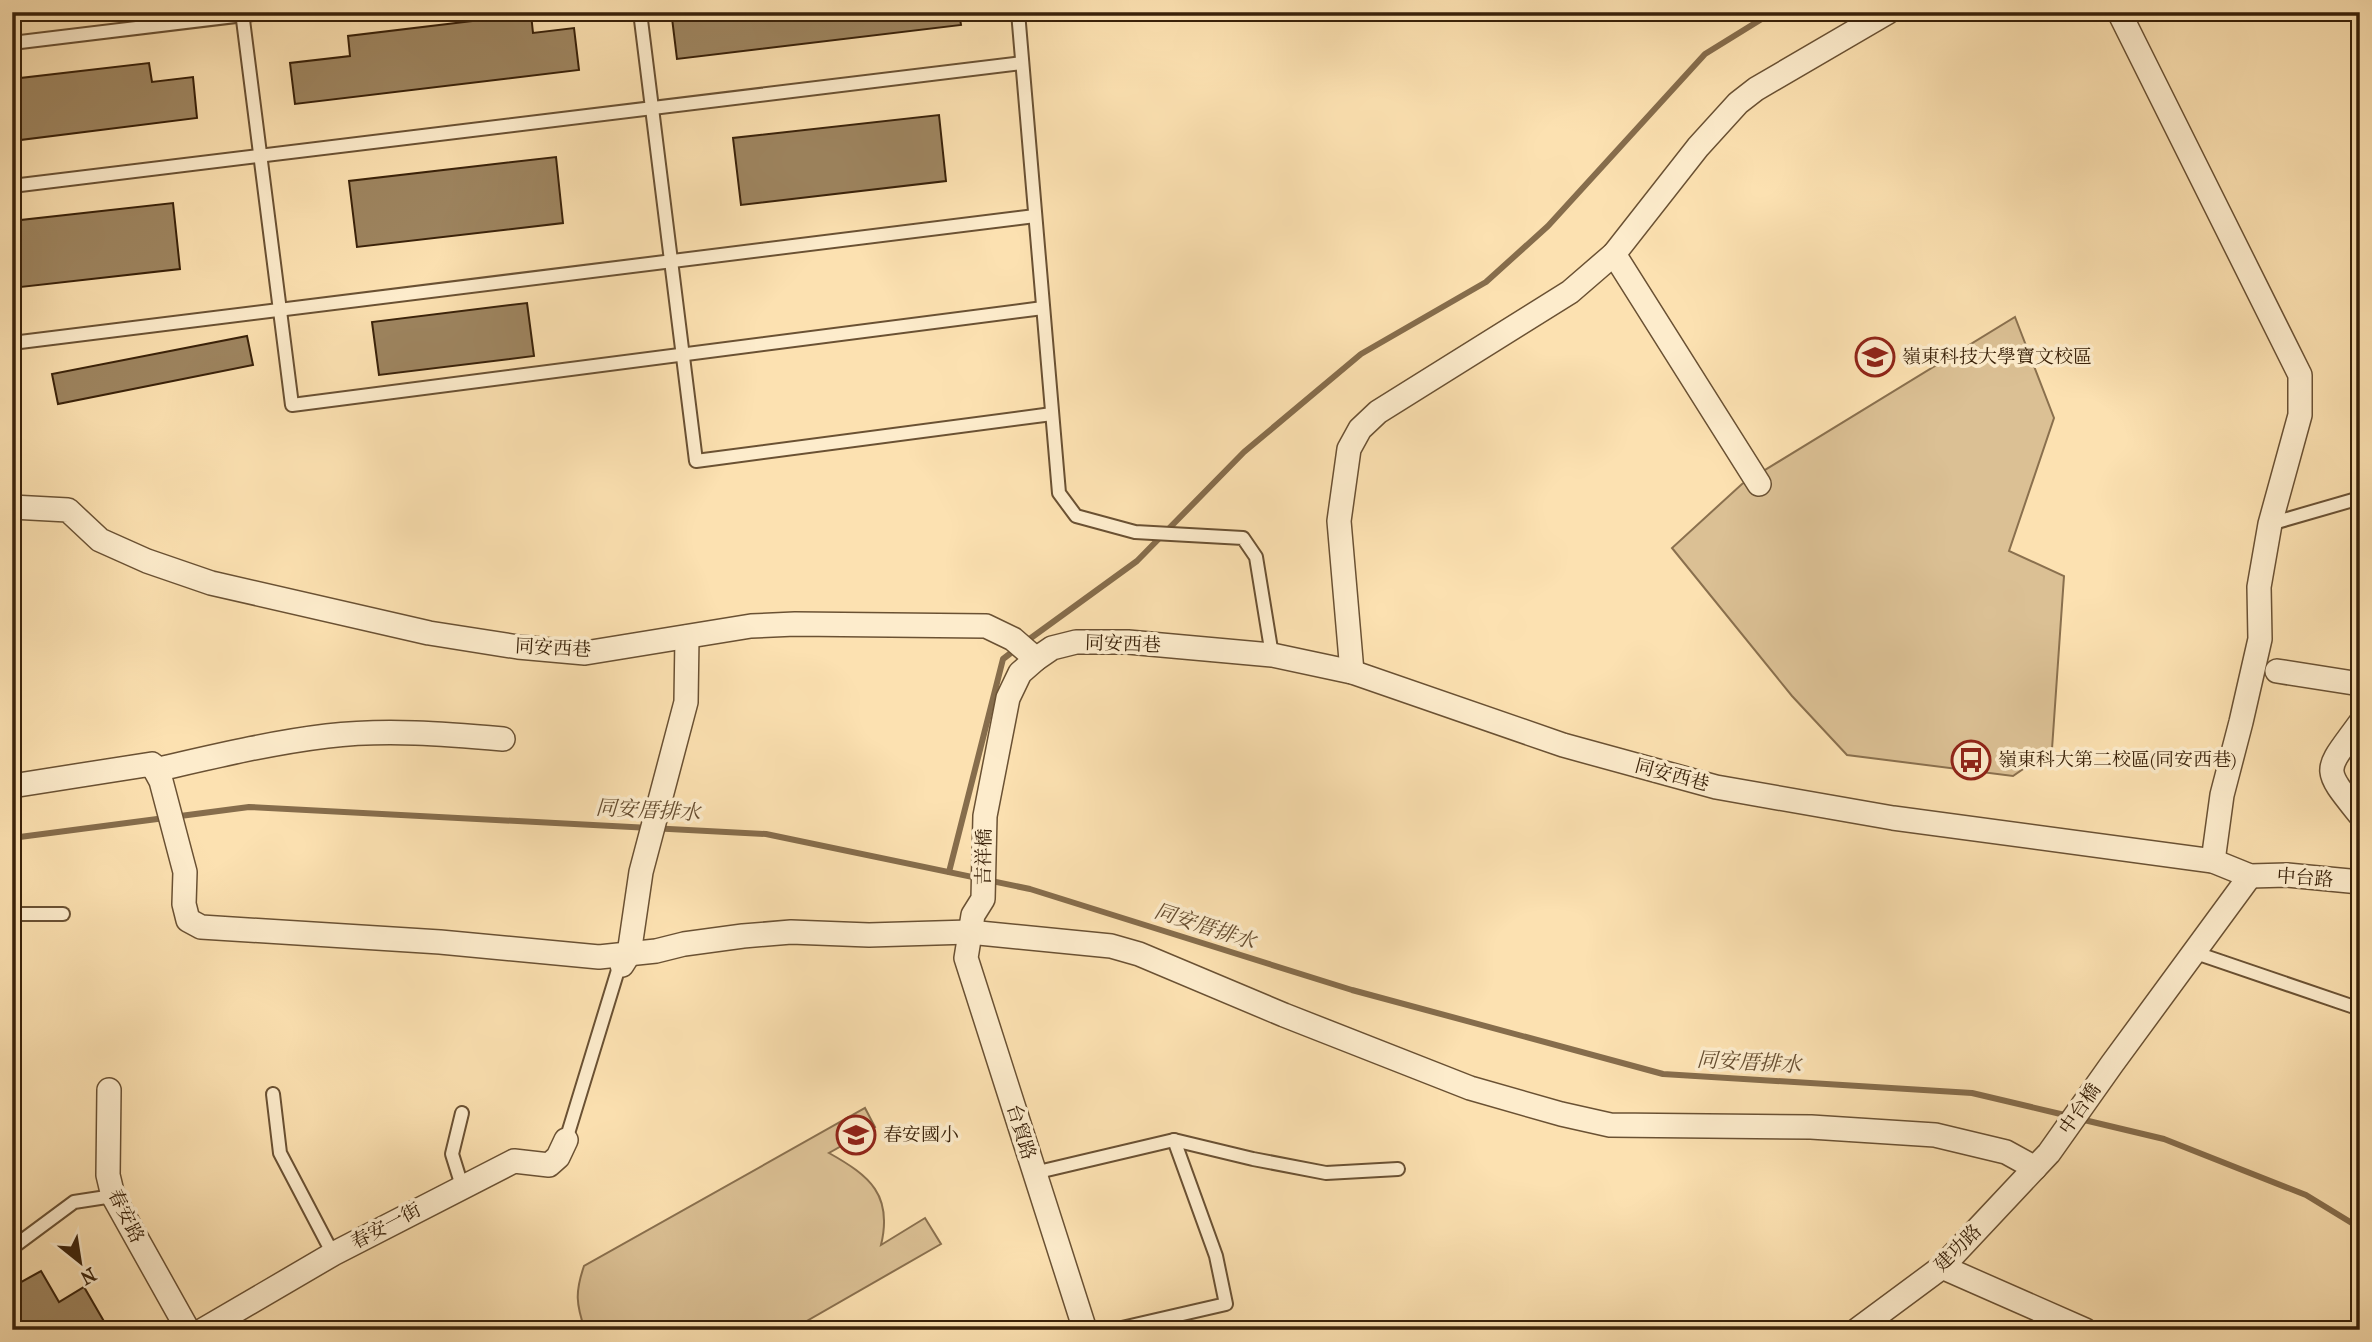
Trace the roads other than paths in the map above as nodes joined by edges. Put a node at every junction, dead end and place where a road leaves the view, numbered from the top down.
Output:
1 (269, 12) edge
2 (640, 12) edge
3 (1018, 12) edge
4 (1888, 12) edge
5 (2119, 12) edge
6 (243, 14) edge
7 (12, 43) edge
8 (1022, 63) junction
9 (652, 108) junction
10 (260, 156) junction
11 (12, 186) edge
12 (1035, 216) junction
13 (1614, 254) junction
14 (671, 261) junction
15 (1043, 308) junction
16 (280, 310) junction
17 (12, 343) edge
18 (682, 355) junction
19 (1052, 414) junction
20 (1759, 484) dead end
21 (2360, 498) edge
22 (12, 507) edge
23 (2270, 524) junction
24 (687, 637) junction
25 (1272, 655) junction
26 (1036, 659) junction
27 (2277, 671) dead end
28 (1352, 672) junction
29 (2360, 684) edge
30 (2360, 723) edge
31 (503, 739) dead end
32 (158, 775) junction
33 (12, 786) edge
34 (2360, 814) edge
35 (2213, 861) junction
36 (2250, 876) junction
37 (2360, 882) edge
38 (12, 914) edge
39 (63, 914) dead end
40 (969, 932) junction
41 (2193, 952) junction
42 (623, 962) junction
43 (2360, 1009) edge
44 (109, 1090) dead end
45 (274, 1094) dead end
46 (462, 1113) dead end
47 (566, 1140) joint
48 (1174, 1140) junction
49 (2042, 1161) junction
50 (1398, 1168) dead end
51 (1034, 1172) junction
52 (462, 1186) junction
53 (113, 1196) junction
54 (12, 1248) edge
55 (333, 1254) junction
56 (1942, 1267) junction
57 (188, 1330) edge
58 (203, 1330) edge
59 (1085, 1330) edge
60 (1113, 1330) edge
61 (1857, 1330) edge
62 (2085, 1330) edge

1 - 6 lane
2 - 9 lane
3 - 8 lane
4 - 13 street
5 - 23 street
6 - 7 lane
6 - 10 lane
8 - 9 lane
8 - 12 lane
9 - 10 lane
9 - 14 lane
10 - 11 lane
10 - 16 lane
12 - 14 lane
12 - 15 lane
13 - 20 street
13 - 28 street
14 - 16 lane
14 - 18 lane
15 - 18 lane
15 - 19 lane
16 - 17 lane
16 - 18 lane
18 - 19 lane
19 - 25 lane
21 - 23 lane
22 - 24 street, 同安西巷
23 - 35 street
24 - 26 street, 同安西巷
24 - 42 street
25 - 26 street, 同安西巷
25 - 28 street, 同安西巷
26 - 40 street, 吉祥橋
27 - 29 street
28 - 35 street, 同安西巷
30 - 34 street
31 - 32 street
32 - 33 street
32 - 42 street
35 - 36 street, 同安西巷
36 - 37 street, 中台路
36 - 41 street
38 - 39 lane
40 - 42 street
40 - 49 street
40 - 51 street, 台貿路
41 - 43 lane
41 - 49 street, 中台橋
42 - 47 lane
44 - 53 street, 春安路
45 - 55 lane
46 - 52 lane
47 - 52 street, 春安一街
48 - 50 lane
48 - 51 lane
48 - 60 lane
49 - 56 street, 建功路
51 - 59 street, 台貿路
52 - 55 street, 春安一街
53 - 54 lane
53 - 57 street, 春安路
55 - 58 street, 春安一街
56 - 61 street, 建功路
56 - 62 street

